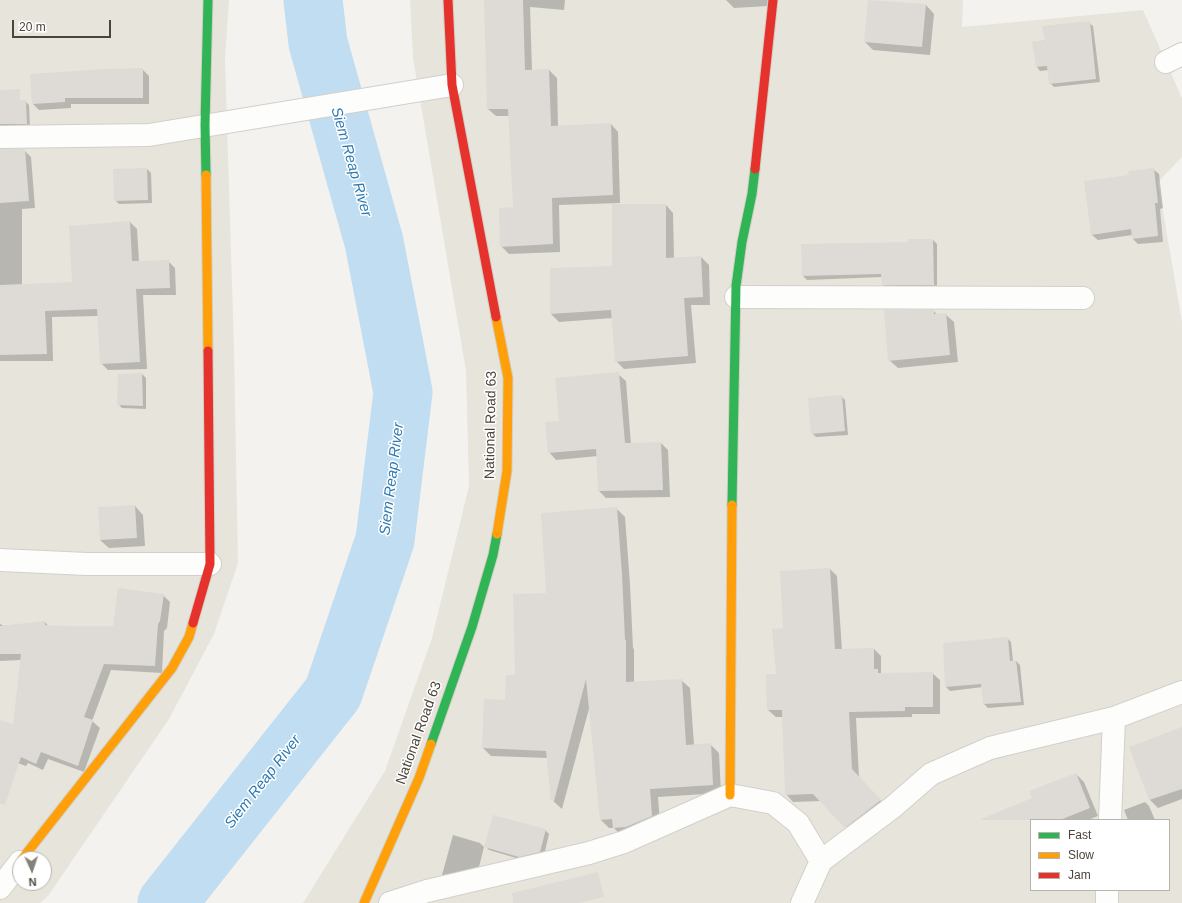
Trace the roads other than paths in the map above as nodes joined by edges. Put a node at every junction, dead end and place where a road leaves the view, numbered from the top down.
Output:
1 (208, 0) edge
2 (448, 0) edge
3 (773, 0) edge
4 (452, 85) junction
5 (205, 125) junction
6 (0, 137) edge
7 (736, 297) junction
8 (1084, 298) dead end
9 (0, 560) edge
10 (210, 564) junction
11 (1182, 692) edge
12 (1114, 718) junction
13 (730, 795) junction
14 (1110, 819) edge
15 (28, 851) edge
16 (821, 861) junction
17 (12, 872) edge
18 (0, 888) edge
19 (1107, 891) edge
20 (364, 903) edge
21 (390, 903) edge
22 (802, 903) edge
23 (1107, 903) edge

1 - 5 street
2 - 4 street, National Road 63
3 - 7 street
4 - 5 street
4 - 20 street, National Road 63
5 - 6 street
5 - 10 street
7 - 8 street
7 - 13 street
9 - 10 street
10 - 15 street
11 - 12 street
12 - 14 street
12 - 16 street
13 - 16 street
13 - 21 street
16 - 22 street
17 - 18 street
19 - 23 street

